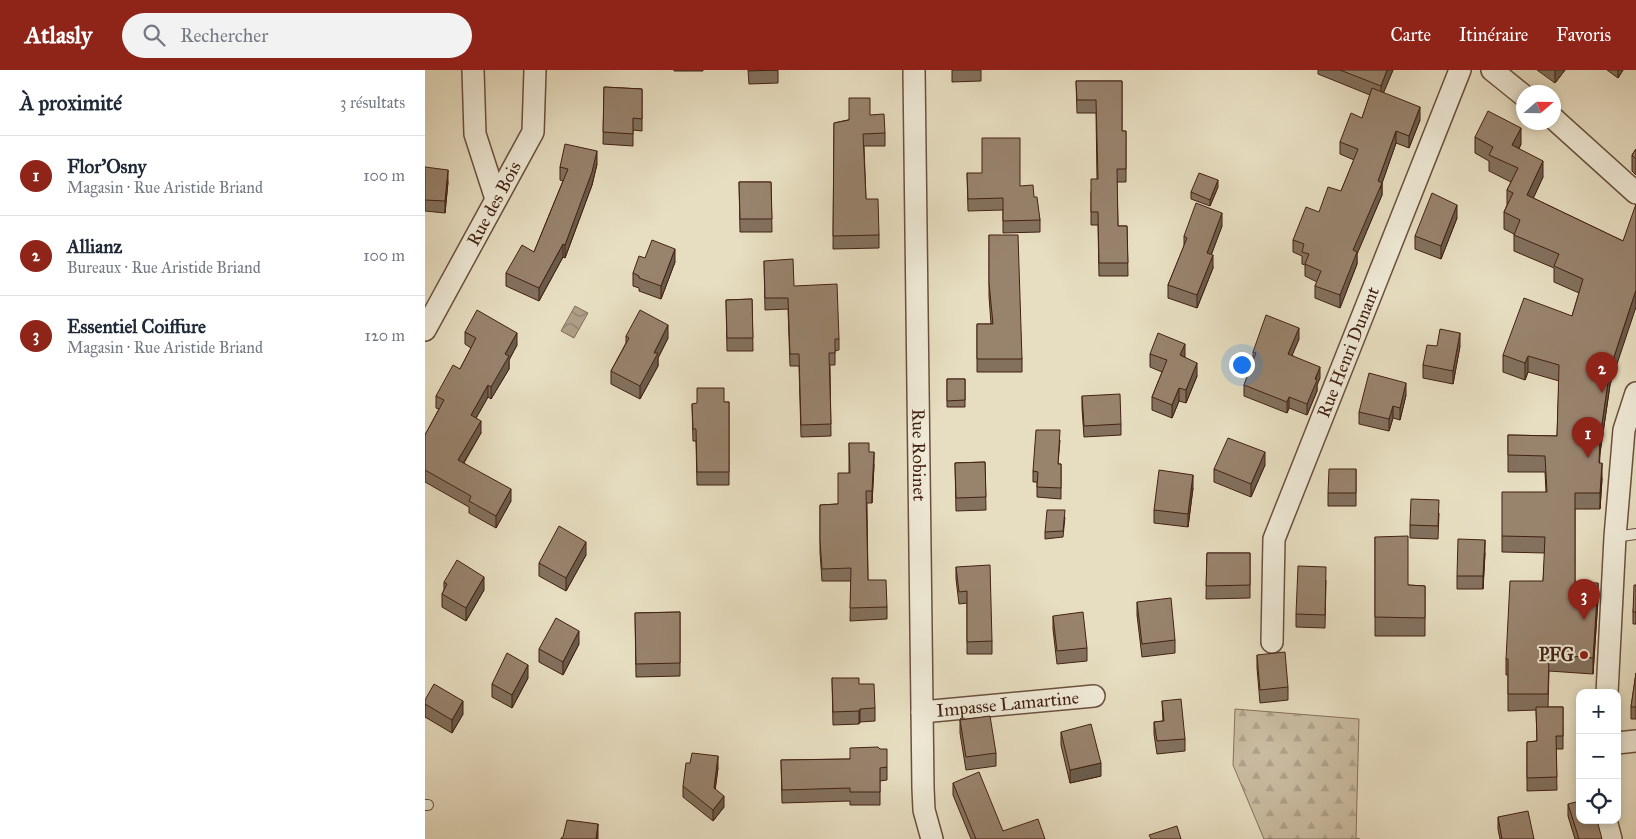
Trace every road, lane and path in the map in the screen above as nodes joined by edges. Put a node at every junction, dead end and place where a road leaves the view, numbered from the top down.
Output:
1 (473, 70) edge
2 (535, 70) edge
3 (914, 70) edge
4 (1460, 70) edge
5 (1492, 70) edge
6 (1516, 89) edge
7 (1561, 125) edge
8 (1636, 193) edge
9 (496, 199) junction
10 (435, 294) edge
11 (425, 330) edge
12 (1636, 393) edge
13 (1636, 534) edge
14 (1615, 537) junction
15 (1272, 642) dead end
16 (1607, 689) edge
17 (1094, 696) dead end
18 (922, 712) junction
19 (1636, 741) edge
20 (1621, 743) edge
21 (1607, 824) edge
22 (932, 839) edge
23 (1611, 839) edge

1 - 9 street
2 - 9 street, Rue des Bois
3 - 18 street, Rue Robinet
4 - 15 street, Rue Henri Dunant
5 - 6 street
7 - 8 street
9 - 10 street, Rue des Bois
10 - 11 street, Rue des Bois
12 - 14 street
13 - 14 lane
14 - 16 street
17 - 18 street, Impasse Lamartine
18 - 22 street, Rue Robinet
19 - 20 street
21 - 23 street

